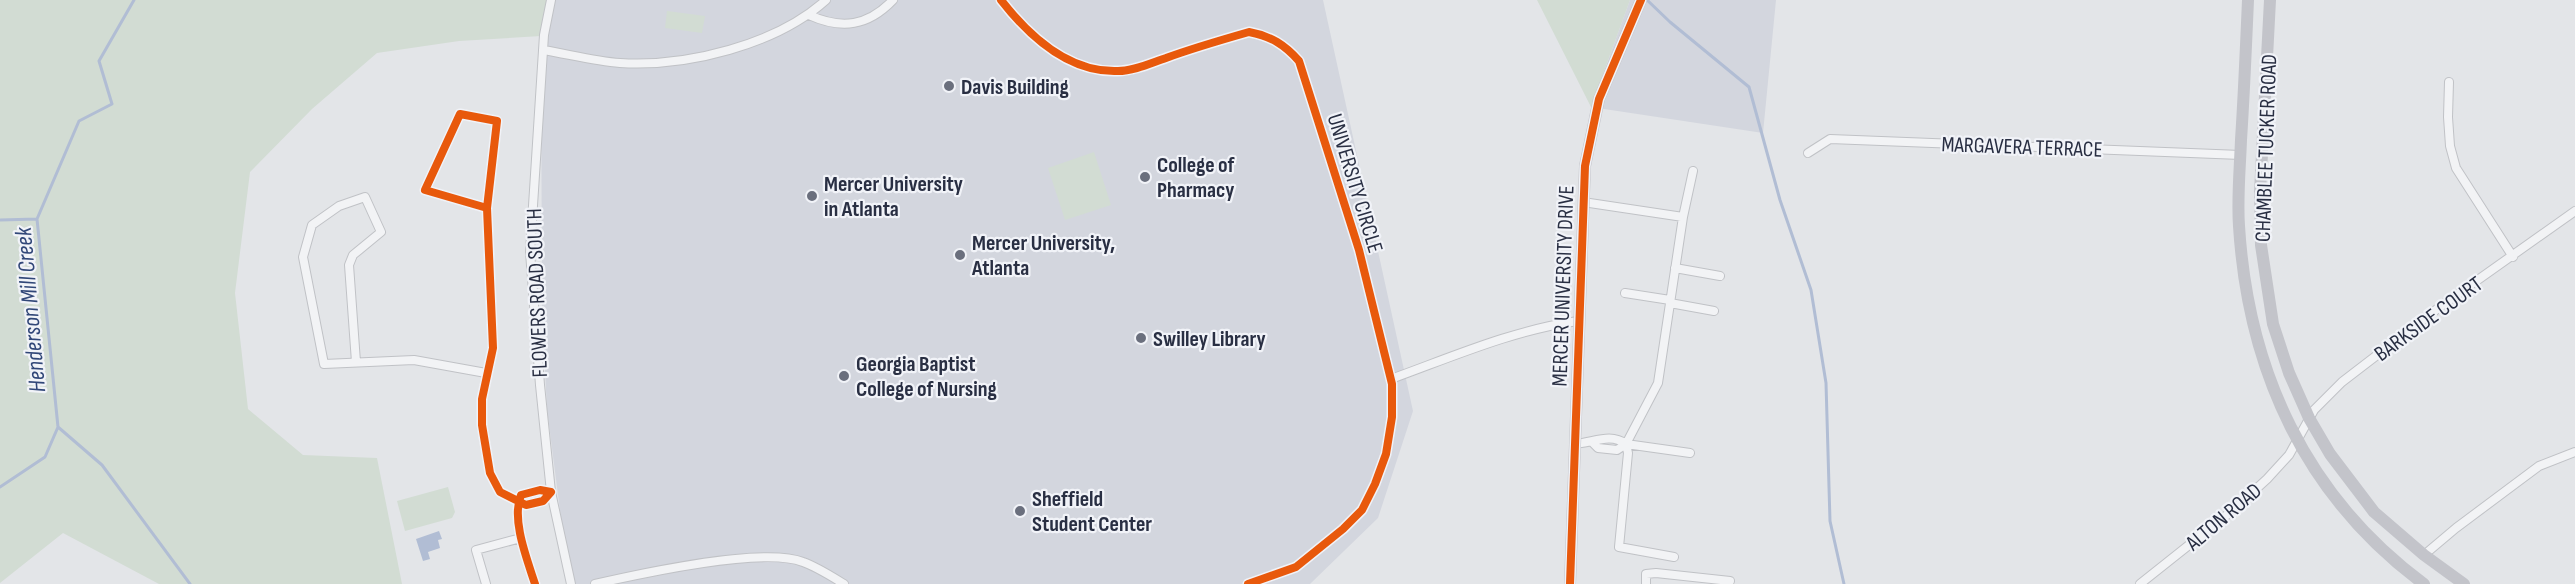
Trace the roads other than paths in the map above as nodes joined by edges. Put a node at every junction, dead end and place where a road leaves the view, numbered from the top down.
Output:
1 (551, 0) edge
2 (826, 0) edge
3 (893, 0) edge
4 (1001, 0) edge
5 (2248, 0) edge
6 (2270, 0) edge
7 (1640, 1) edge
8 (809, 15) junction
9 (543, 50) junction
10 (2449, 82) dead end
11 (1808, 153) dead end
12 (2241, 154) junction
13 (1693, 171) dead end
14 (1583, 202) junction
15 (487, 208) junction
16 (2575, 211) edge
17 (1683, 217) junction
18 (2512, 256) junction
19 (1675, 268) junction
20 (1720, 276) dead end
21 (1625, 293) dead end
22 (1670, 302) junction
23 (1714, 311) dead end
24 (1578, 321) junction
25 (356, 362) junction
26 (486, 373) junction
27 (1391, 379) junction
28 (2309, 418) junction
29 (2298, 440) junction
30 (1574, 444) junction
31 (1626, 444) junction
32 (2575, 452) edge
33 (1690, 453) dead end
34 (551, 492) junction
35 (518, 502) junction
36 (521, 538) junction
37 (2424, 555) junction
38 (1674, 557) dead end
39 (1730, 581) dead end
40 (486, 584) edge
41 (535, 584) edge
42 (571, 584) edge
43 (595, 584) edge
44 (844, 584) edge
45 (1248, 584) edge
46 (1570, 584) edge
47 (1646, 584) edge
48 (2140, 584) edge
49 (2424, 584) edge
50 (2464, 584) edge

1 - 9 street, FLOWERS ROAD SOUTH
2 - 8 street
3 - 8 street
4 - 27 street, UNIVERSITY CIRCLE
5 - 12 main road, CHAMBLEE TUCKER ROAD
6 - 28 main road, CHAMBLEE TUCKER ROAD
7 - 14 main road, MERCER UNIVERSITY DRIVE
8 - 9 street
9 - 34 street, FLOWERS ROAD SOUTH
10 - 18 street
11 - 12 street, MARGAVERA TERRACE
12 - 29 main road, CHAMBLEE TUCKER ROAD
13 - 17 street
14 - 17 street
14 - 24 main road, MERCER UNIVERSITY DRIVE
15 - 15 street
15 - 26 street
16 - 18 street, BARKSIDE COURT
17 - 19 street
18 - 28 street, BARKSIDE COURT
19 - 20 street
19 - 22 street
21 - 22 street
22 - 23 street
22 - 31 street
24 - 27 street
24 - 30 main road, MERCER UNIVERSITY DRIVE
25 - 25 street
25 - 26 street
26 - 35 street
27 - 45 street, UNIVERSITY CIRCLE
28 - 29 street, BARKSIDE COURT
28 - 37 main road, CHAMBLEE TUCKER ROAD
29 - 48 street, ALTON ROAD
29 - 49 main road, CHAMBLEE TUCKER ROAD
30 - 31 street
30 - 46 main road, MERCER UNIVERSITY DRIVE
31 - 33 street
31 - 38 street
32 - 37 street
34 - 35 street
34 - 42 street, FLOWERS ROAD SOUTH
35 - 36 street
36 - 40 street
36 - 41 street
37 - 50 main road, CHAMBLEE TUCKER ROAD
39 - 47 street
43 - 44 street

